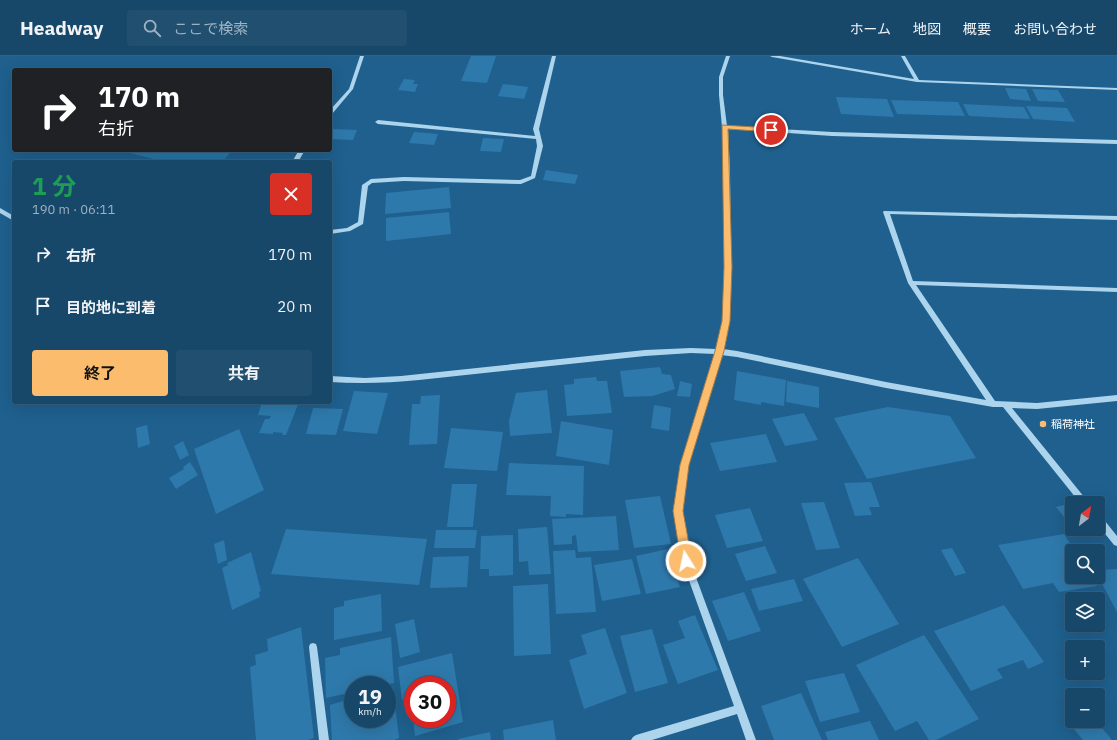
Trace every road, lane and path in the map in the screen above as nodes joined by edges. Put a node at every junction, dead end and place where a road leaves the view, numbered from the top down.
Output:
1 (362, 56) edge
2 (554, 56) edge
3 (728, 56) edge
4 (772, 56) edge
5 (903, 56) edge
6 (917, 81) junction
7 (1117, 89) edge
8 (332, 111) edge
9 (378, 122) dead end
10 (725, 127) junction
11 (538, 138) junction
12 (1117, 142) edge
13 (0, 210) edge
14 (12, 218) edge
15 (1117, 218) edge
16 (332, 232) edge
17 (911, 283) junction
18 (1117, 290) edge
19 (719, 351) junction
20 (332, 379) edge
21 (1117, 398) edge
22 (993, 404) junction
23 (1005, 405) junction
24 (1079, 496) edge
25 (1105, 527) edge
26 (1117, 542) edge
27 (313, 647) dead end
28 (740, 709) junction
29 (324, 740) edge
30 (636, 740) edge
31 (751, 740) edge

1 - 8 street
2 - 11 street
3 - 10 street
4 - 6 street
5 - 6 street
6 - 7 street
9 - 11 street
10 - 12 street
10 - 19 street
11 - 16 street
13 - 14 street
15 - 17 street
17 - 18 street
17 - 22 street
19 - 20 street
19 - 22 street
19 - 28 street
21 - 23 street
22 - 23 street
23 - 24 street
25 - 26 street
27 - 29 street
28 - 30 street
28 - 31 street

